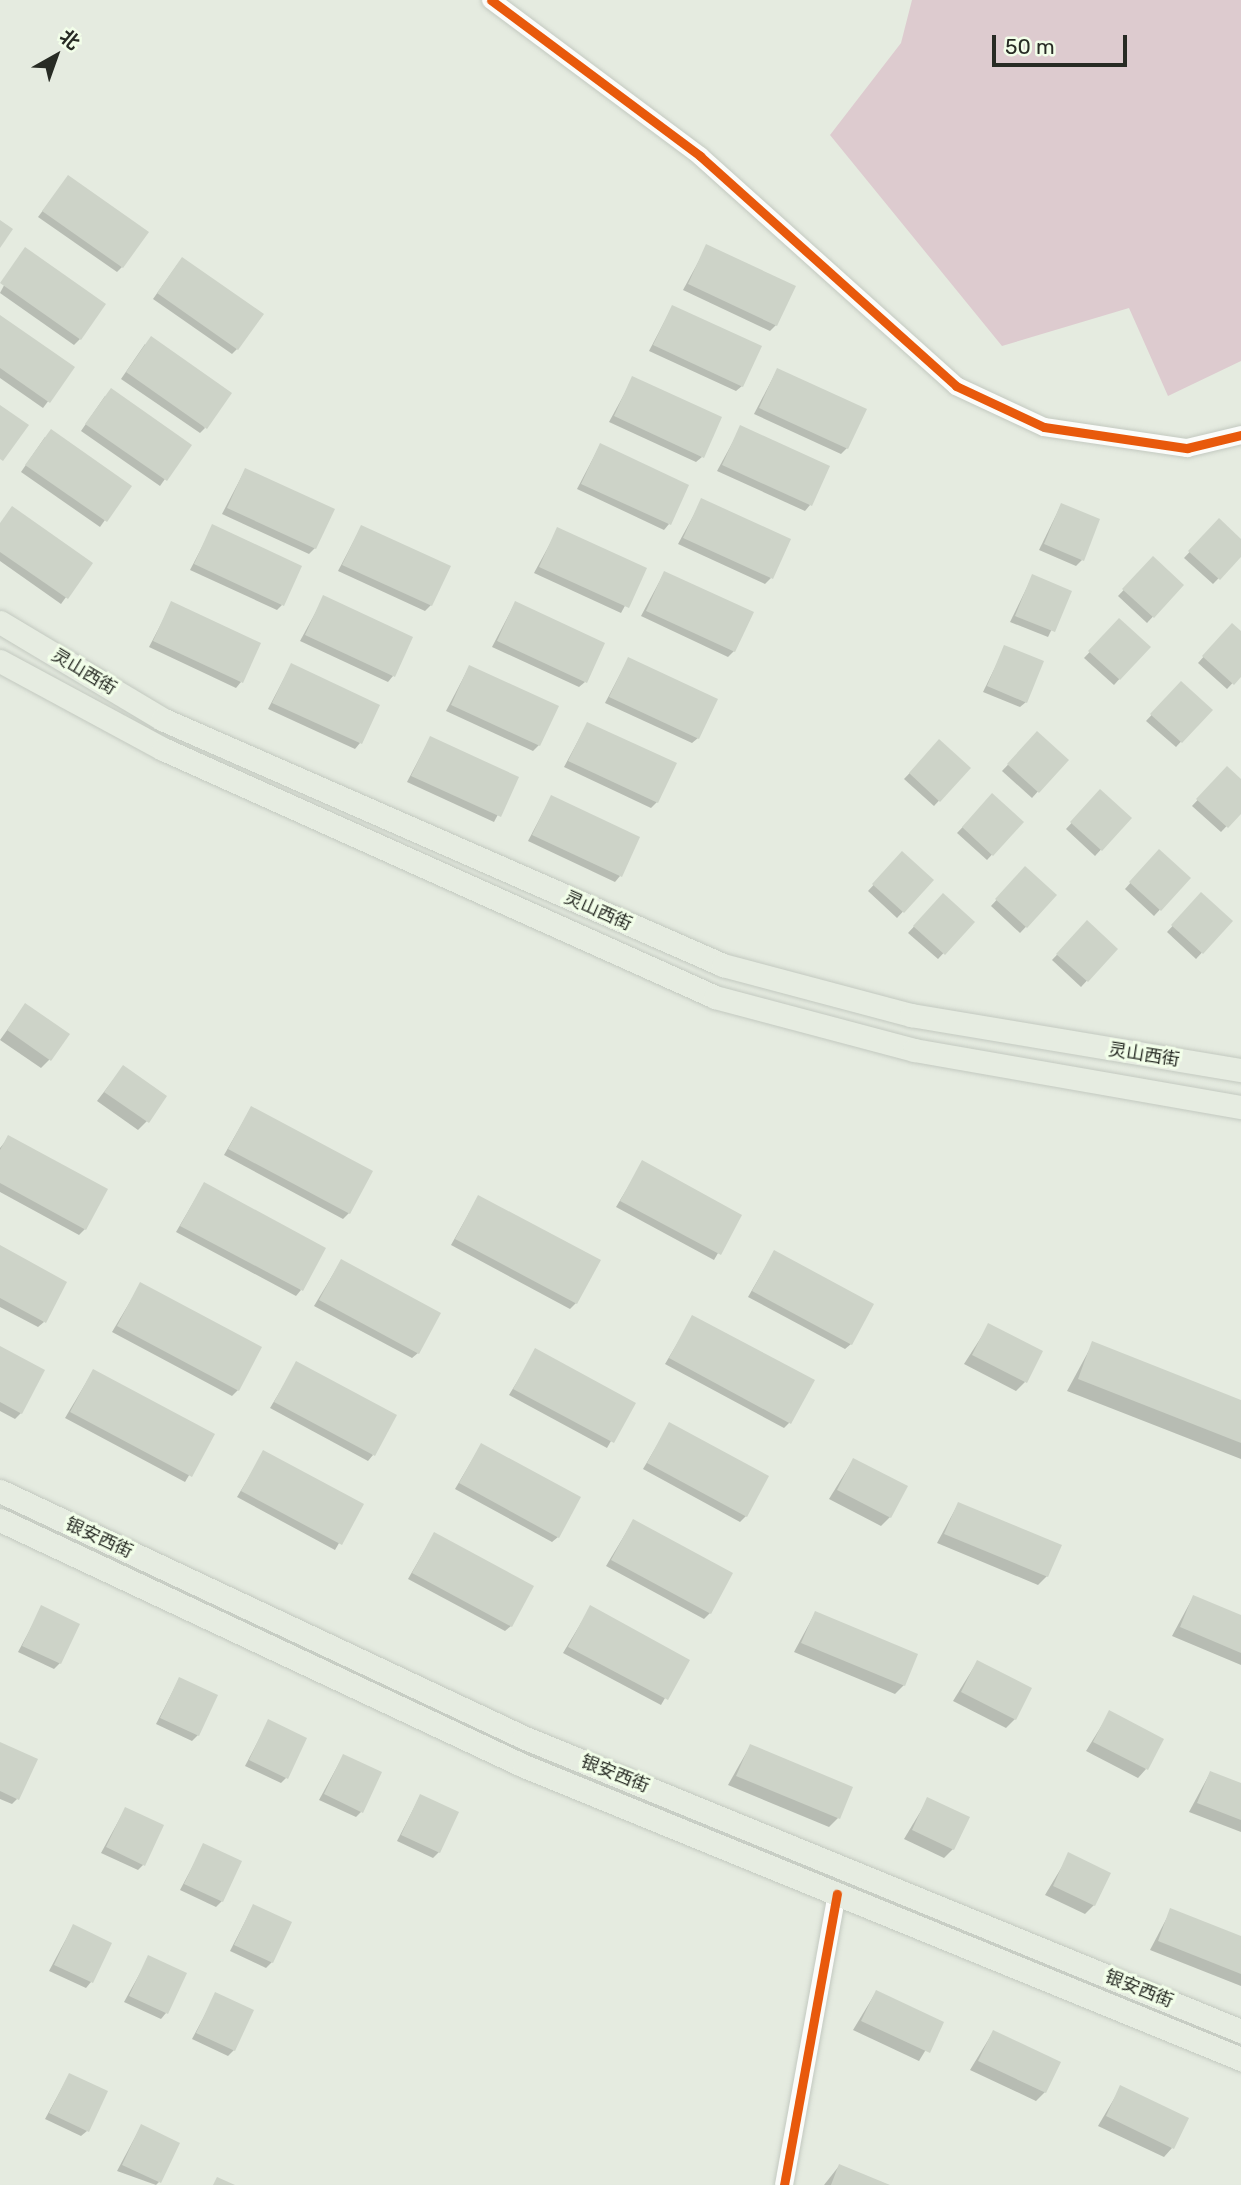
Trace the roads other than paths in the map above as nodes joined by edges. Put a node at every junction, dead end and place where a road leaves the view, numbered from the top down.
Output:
1 (491, 0) edge
2 (1241, 435) edge
3 (0, 622) edge
4 (0, 661) edge
5 (1241, 1070) edge
6 (1241, 1107) edge
7 (0, 1491) edge
8 (0, 1520) edge
9 (837, 1894) junction
10 (1241, 2031) edge
11 (1241, 2059) edge
12 (784, 2185) edge

1 - 2 street
3 - 5 main road, 灵山西街
4 - 6 main road, 灵山西街
7 - 10 main road, 银安西街
8 - 9 main road, 银安西街
9 - 11 main road, 银安西街
9 - 12 street

